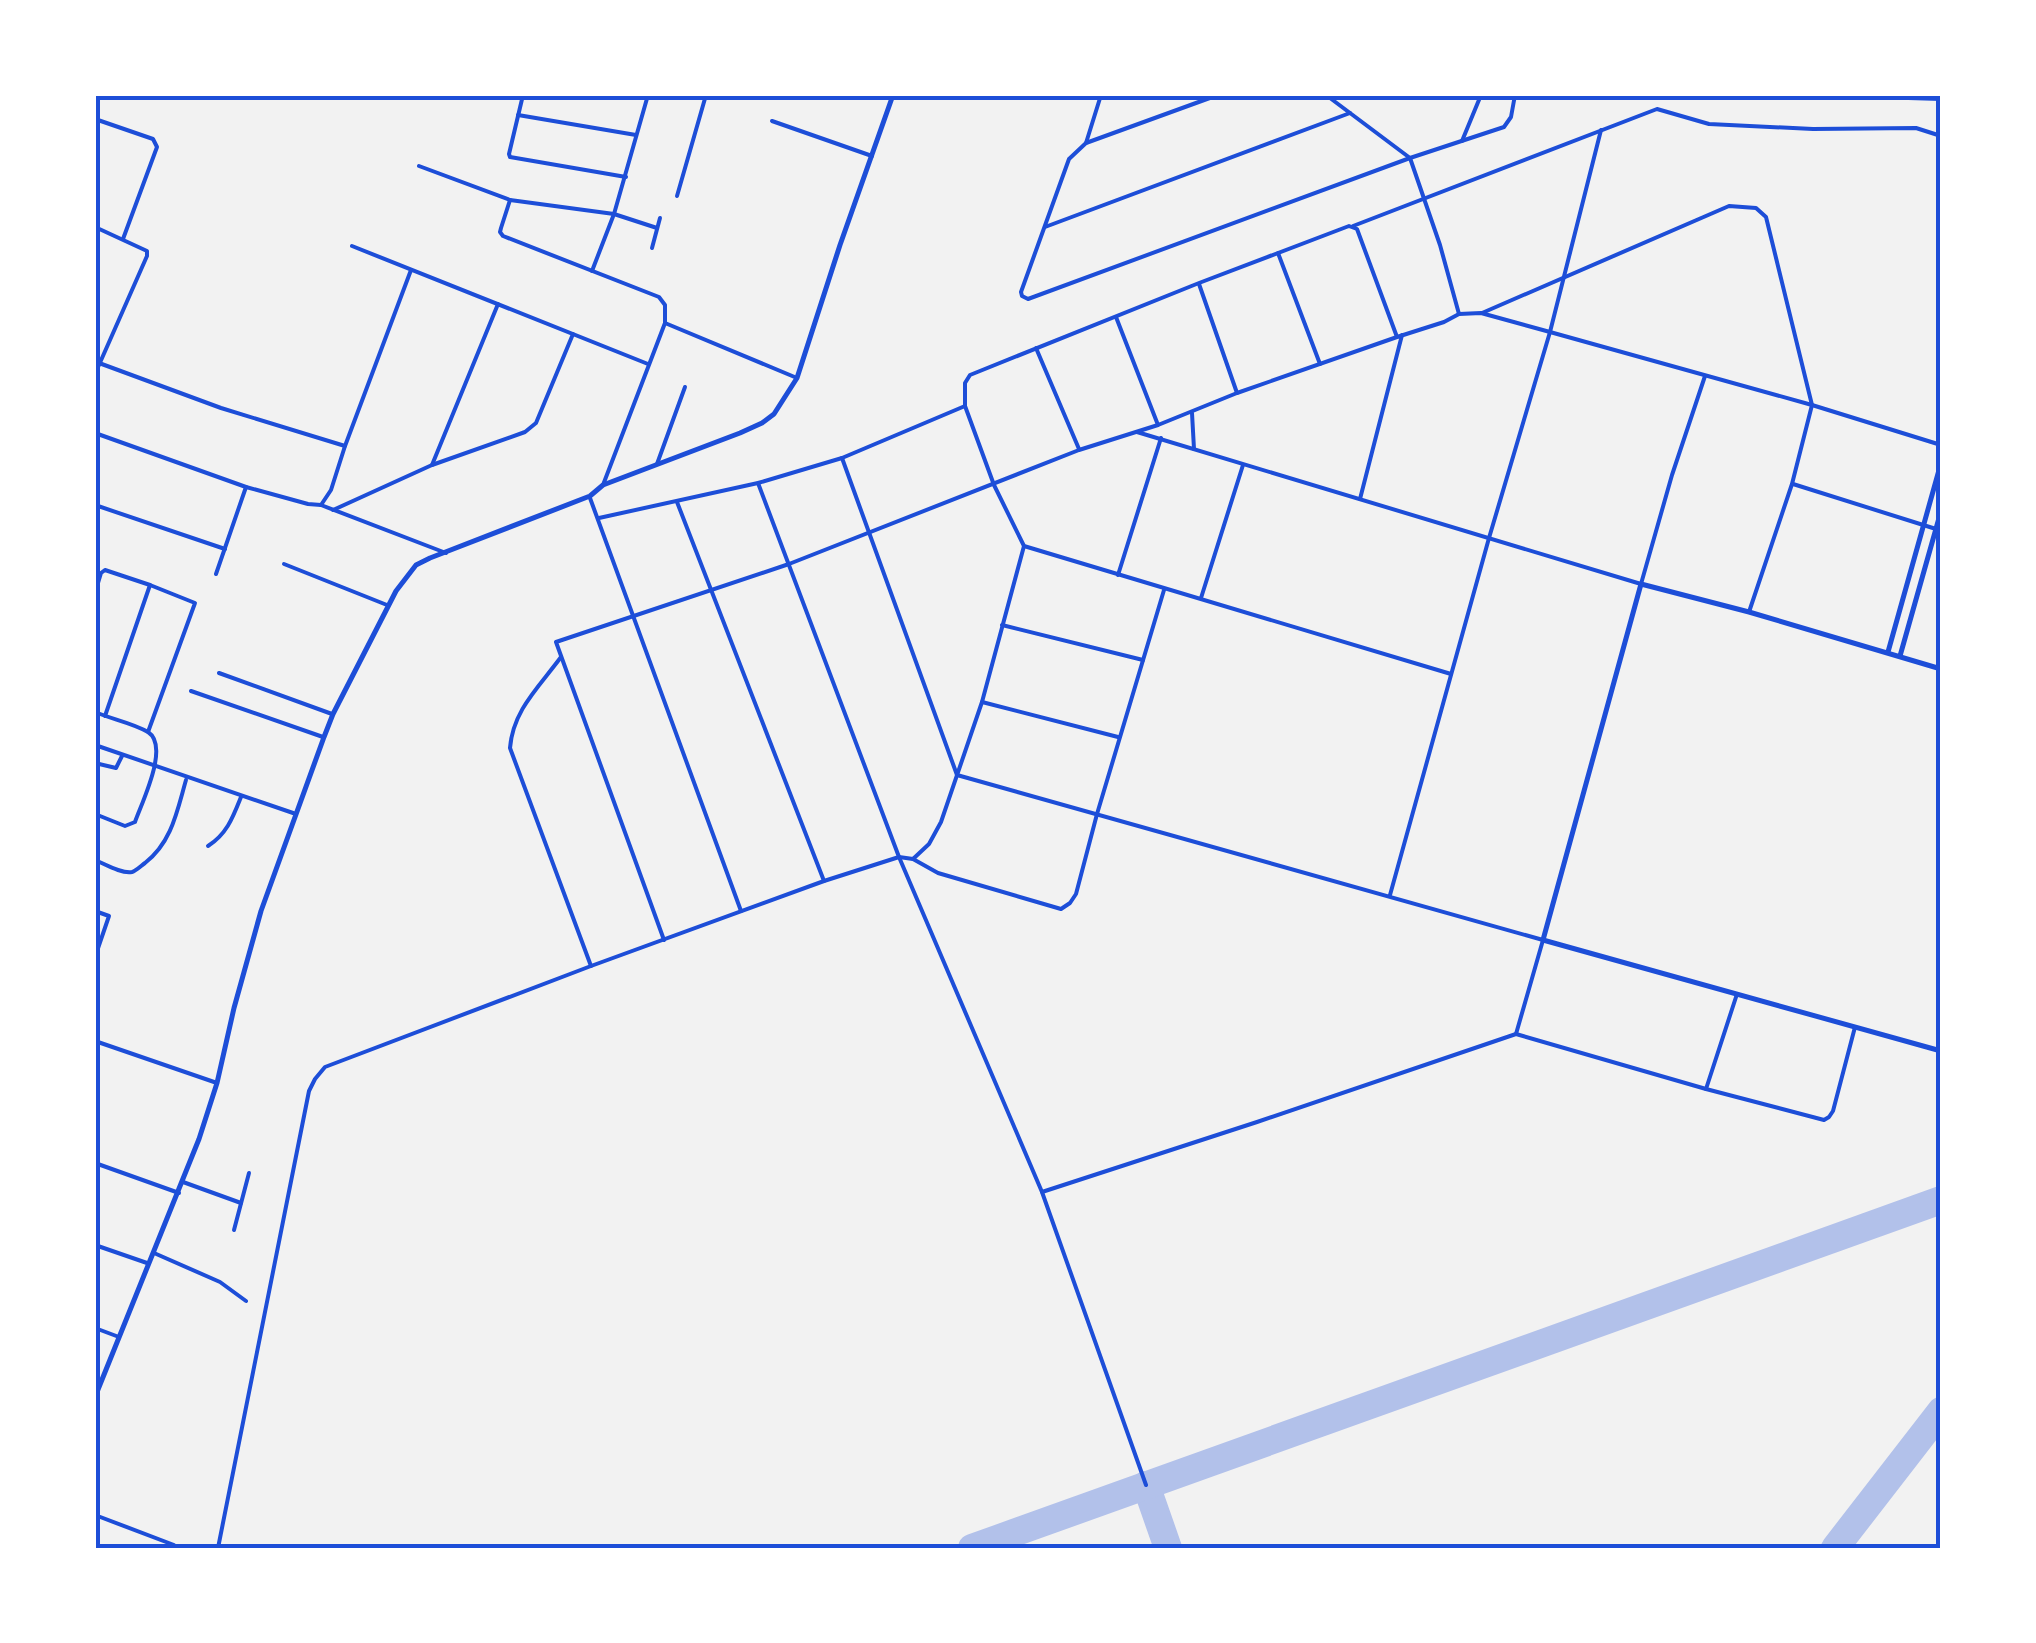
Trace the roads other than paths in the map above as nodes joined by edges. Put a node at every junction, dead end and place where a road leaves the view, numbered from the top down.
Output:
1 (522, 95) edge
2 (648, 95) edge
3 (706, 95) edge
4 (893, 95) edge
5 (1102, 95) edge
6 (1218, 95) edge
7 (1326, 95) edge
8 (1481, 95) edge
9 (1515, 95) edge
10 (1843, 95) edge
11 (1886, 96) edge
12 (1941, 98) edge
13 (1350, 113) junction
14 (518, 115) junction
15 (95, 118) edge
16 (772, 122) dead end
17 (1601, 130) junction
18 (636, 135) junction
19 (1941, 136) edge
20 (1462, 141) junction
21 (1086, 144) junction
22 (872, 156) junction
23 (1410, 158) junction
24 (419, 166) dead end
25 (626, 177) junction
26 (677, 196) dead end
27 (1424, 197) junction
28 (510, 200) junction
29 (614, 214) junction
30 (660, 218) dead end
31 (1353, 226) junction
32 (95, 227) edge
33 (657, 228) junction
34 (1044, 228) junction
35 (123, 239) junction
36 (352, 246) dead end
37 (652, 248) dead end
38 (1278, 253) junction
39 (412, 270) junction
40 (592, 271) junction
41 (1562, 279) junction
42 (1199, 283) junction
43 (498, 304) junction
44 (1482, 313) junction
45 (1459, 314) junction
46 (1116, 316) junction
47 (665, 324) junction
48 (1550, 332) junction
49 (573, 334) junction
50 (1400, 336) junction
51 (1036, 348) junction
52 (99, 363) junction
53 (648, 364) junction
54 (1320, 364) junction
55 (95, 374) edge
56 (1705, 376) junction
57 (797, 378) junction
58 (685, 387) dead end
59 (1237, 392) junction
60 (1812, 405) junction
61 (966, 406) junction
62 (1192, 411) junction
63 (1158, 424) junction
64 (1137, 432) junction
65 (95, 433) edge
66 (1161, 438) junction
67 (1941, 445) edge
68 (345, 446) junction
69 (1194, 448) junction
70 (1080, 450) junction
71 (842, 458) junction
72 (1941, 463) edge
73 (658, 464) junction
74 (432, 465) junction
75 (1243, 465) junction
76 (758, 484) junction
77 (994, 484) junction
78 (1792, 484) junction
79 (604, 485) junction
80 (246, 486) junction
81 (590, 496) junction
82 (1360, 498) junction
83 (678, 502) junction
84 (95, 504) edge
85 (321, 506) junction
86 (333, 510) junction
87 (1941, 511) edge
88 (599, 518) junction
89 (1924, 526) junction
90 (1936, 529) junction
91 (869, 534) junction
92 (1489, 538) junction
93 (1024, 546) junction
94 (224, 549) junction
95 (446, 552) junction
96 (284, 564) dead end
97 (789, 564) junction
98 (216, 574) dead end
99 (1118, 574) junction
100 (1641, 584) junction
101 (150, 585) junction
102 (1164, 588) junction
103 (713, 590) junction
104 (95, 593) edge
105 (1201, 598) junction
106 (387, 605) junction
107 (1749, 612) junction
108 (1898, 613) junction
109 (1911, 616) junction
110 (635, 617) junction
111 (1002, 625) junction
112 (1888, 652) junction
113 (1900, 656) junction
114 (561, 657) junction
115 (1143, 660) junction
116 (1941, 669) edge
117 (219, 673) dead end
118 (1451, 674) junction
119 (191, 691) dead end
120 (982, 702) junction
121 (95, 712) edge
122 (333, 714) junction
123 (104, 716) junction
124 (148, 732) junction
125 (324, 737) junction
126 (1120, 738) junction
127 (95, 745) edge
128 (122, 755) junction
129 (95, 763) edge
130 (155, 766) junction
131 (957, 775) junction
132 (186, 778) junction
133 (241, 796) junction
134 (95, 814) edge
135 (296, 814) junction
136 (1096, 814) junction
137 (208, 846) dead end
138 (898, 857) junction
139 (912, 859) junction
140 (95, 860) edge
141 (824, 881) junction
142 (1390, 895) junction
143 (95, 911) edge
144 (741, 912) junction
145 (664, 940) junction
146 (1543, 940) junction
147 (95, 958) edge
148 (591, 966) junction
149 (1737, 994) junction
150 (1855, 1027) junction
151 (1516, 1034) junction
152 (95, 1041) edge
153 (1941, 1051) edge
154 (217, 1083) junction
155 (1706, 1089) junction
156 (95, 1163) edge
157 (249, 1173) dead end
158 (183, 1182) junction
159 (1042, 1192) junction
160 (179, 1193) junction
161 (241, 1203) junction
162 (234, 1230) dead end
163 (95, 1245) edge
164 (154, 1254) junction
165 (150, 1264) junction
166 (246, 1301) dead end
167 (95, 1328) edge
168 (120, 1337) junction
169 (96, 1394) edge
170 (1146, 1485) dead end
171 (95, 1516) edge
172 (173, 1548) edge
173 (218, 1548) edge

1 - 14 street
2 - 18 street
3 - 26 street
4 - 22 street
5 - 21 street
6 - 21 street
7 - 13 street
8 - 20 street
9 - 20 street
10 - 11 highway
11 - 12 highway
13 - 23 street
13 - 34 street
14 - 18 street
14 - 25 street
15 - 35 street
16 - 22 street
17 - 19 street
17 - 27 street
17 - 41 street
18 - 25 street
20 - 23 street
21 - 34 street
22 - 57 street
23 - 27 street
23 - 34 street
24 - 28 street
25 - 29 street
27 - 31 street
27 - 45 street
28 - 29 street
28 - 40 street
29 - 33 street
29 - 40 street
30 - 33 street
31 - 38 street
31 - 50 street
32 - 35 street
33 - 37 street
35 - 52 street
36 - 39 street
38 - 42 street
38 - 54 street
39 - 43 street
39 - 68 street
40 - 47 street
41 - 44 street
41 - 48 street
41 - 60 street
42 - 46 street
42 - 59 street
43 - 49 street
43 - 74 street
44 - 45 street
44 - 48 street
45 - 50 street
46 - 51 street
46 - 63 street
47 - 53 street
47 - 57 street
48 - 56 street
48 - 92 street
49 - 53 street
49 - 74 street
50 - 54 street
50 - 82 street
51 - 61 street
51 - 70 street
52 - 55 street
52 - 68 street
53 - 79 street
54 - 59 street
56 - 60 street
56 - 100 street
57 - 73 street
58 - 73 street
59 - 62 street
60 - 67 street
60 - 78 street
61 - 71 street
61 - 77 street
62 - 63 street
62 - 69 street
63 - 64 street
64 - 66 street
64 - 70 street
65 - 80 street
66 - 69 street
66 - 99 street
68 - 85 street
69 - 75 street
70 - 77 street
71 - 76 street
71 - 91 street
72 - 89 street
73 - 79 street
74 - 86 street
75 - 82 street
75 - 105 street
76 - 83 street
76 - 97 street
77 - 91 street
77 - 93 street
78 - 89 street
78 - 107 street
79 - 81 street
80 - 85 street
80 - 94 street
81 - 88 street
81 - 95 street
82 - 92 street
83 - 88 street
83 - 103 street
84 - 94 street
85 - 86 street
86 - 95 street
87 - 90 street
88 - 110 street
89 - 90 street
89 - 108 street
90 - 109 street
91 - 97 street
91 - 131 street
92 - 100 street
92 - 118 street
93 - 99 street
93 - 111 street
94 - 98 street
95 - 106 street
96 - 106 street
97 - 103 street
97 - 138 street
99 - 102 street
100 - 107 street
100 - 146 street
101 - 104 street
101 - 123 street
101 - 124 street
102 - 105 street
102 - 115 street
103 - 110 street
103 - 141 street
105 - 118 street
106 - 122 street
107 - 112 street
108 - 109 street
108 - 112 street
109 - 113 street
110 - 114 street
110 - 144 street
111 - 115 street
111 - 120 street
112 - 113 street
113 - 116 street
114 - 145 street
114 - 148 street
115 - 126 street
117 - 122 street
118 - 142 street
119 - 125 street
120 - 126 street
120 - 131 street
121 - 123 street
122 - 125 street
123 - 124 street
124 - 130 street
125 - 135 street
126 - 136 street
127 - 128 street
128 - 129 street
128 - 130 street
130 - 132 street
130 - 134 street
131 - 136 street
131 - 139 street
132 - 133 street
132 - 140 street
133 - 135 street
133 - 137 street
135 - 154 street
136 - 139 street
136 - 142 street
138 - 139 street
138 - 141 street
138 - 159 street
141 - 144 street
142 - 146 street
143 - 147 street
144 - 145 street
145 - 148 street
146 - 149 street
146 - 151 street
148 - 173 street
149 - 150 street
149 - 155 street
150 - 153 street
150 - 155 street
151 - 155 street
151 - 159 street
152 - 154 street
154 - 158 street
156 - 160 street
157 - 161 street
158 - 160 street
158 - 161 street
159 - 170 street
160 - 164 street
161 - 162 street
163 - 165 street
164 - 165 street
164 - 166 street
165 - 168 street
167 - 168 street
168 - 169 street
171 - 172 street

